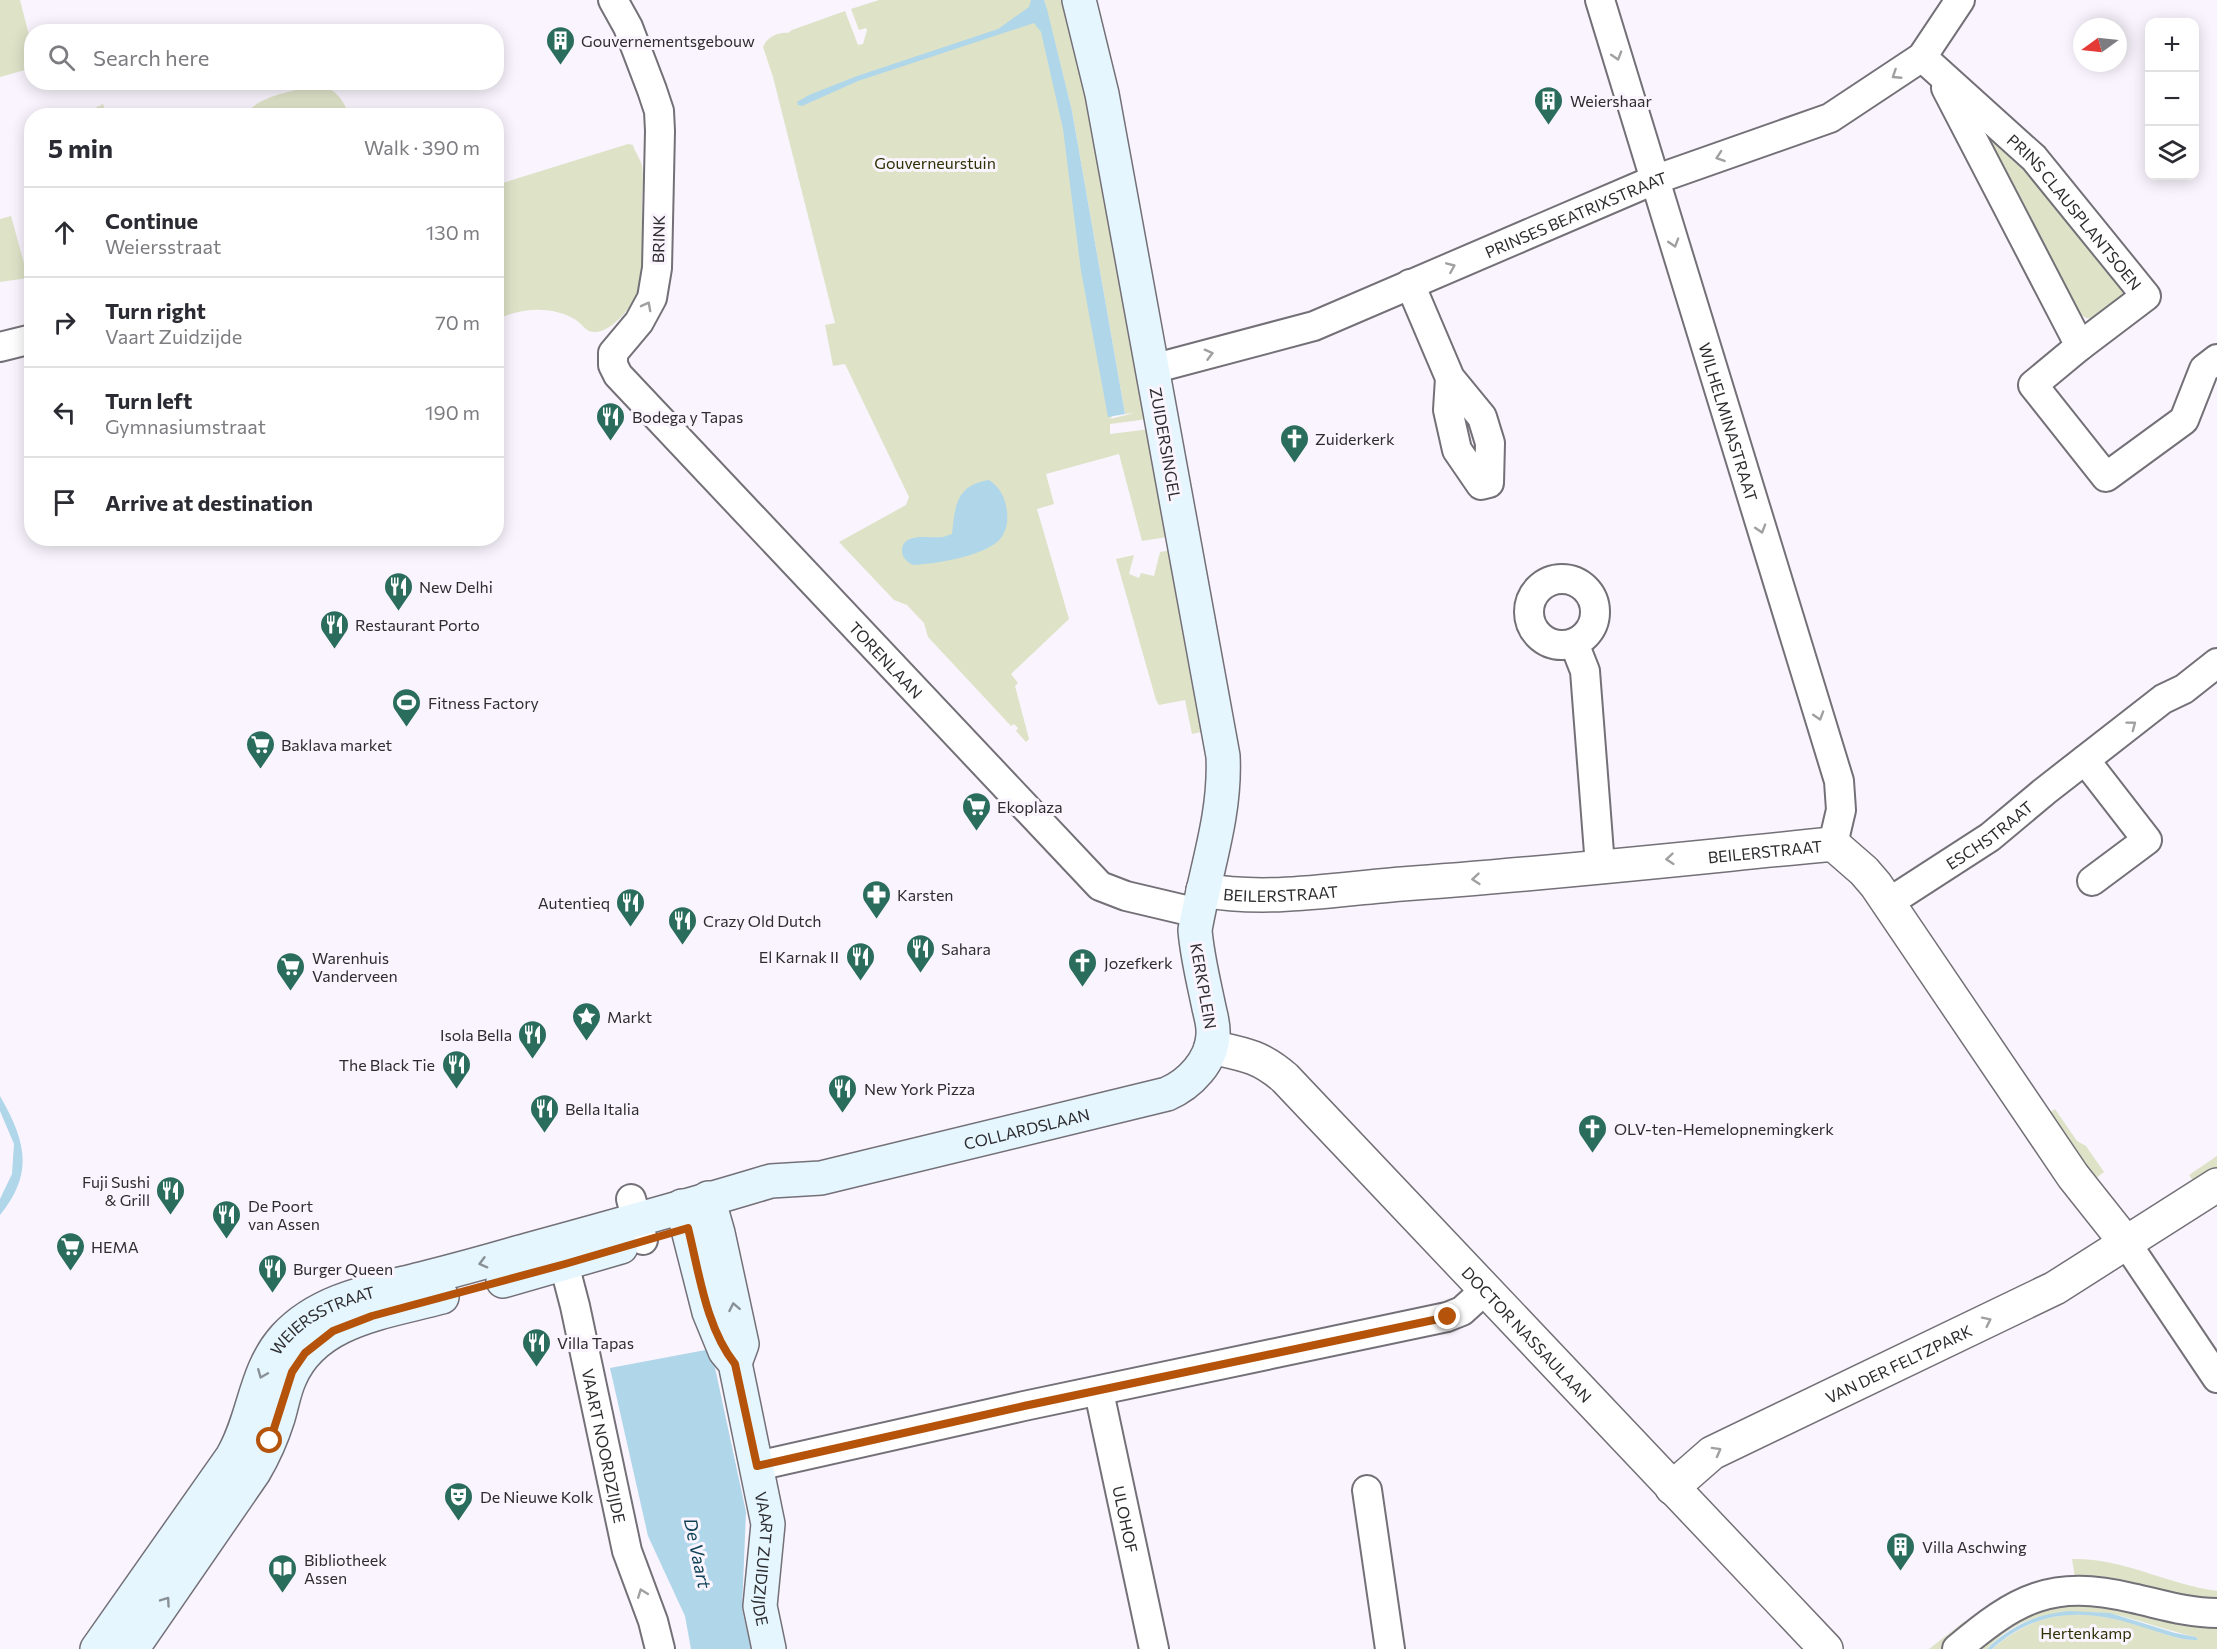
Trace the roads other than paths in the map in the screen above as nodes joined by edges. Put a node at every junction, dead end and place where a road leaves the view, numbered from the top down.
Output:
1 (613, 0) edge
2 (1079, 0) edge
3 (1600, 0) edge
4 (1960, 0) edge
5 (1930, 65) junction
6 (1654, 180) junction
7 (1410, 284) junction
8 (24, 341) edge
9 (2080, 345) junction
10 (0, 347) edge
11 (613, 353) joint
12 (2217, 359) edge
13 (1152, 369) junction
14 (1450, 378) dead end
15 (1574, 644) dead end
16 (2217, 663) edge
17 (2085, 760) junction
18 (1833, 844) junction
19 (1600, 866) junction
20 (2092, 881) dead end
21 (1200, 902) junction
22 (1888, 903) junction
23 (1211, 1047) junction
24 (2217, 1185) edge
25 (698, 1213) junction
26 (2127, 1244) junction
27 (562, 1253) junction
28 (1485, 1290) junction
29 (2217, 1378) edge
30 (1099, 1392) junction
31 (757, 1466) junction
32 (1672, 1488) junction
33 (1367, 1490) dead end
34 (2217, 1613) edge
35 (97, 1649) edge
36 (132, 1649) edge
37 (660, 1649) edge
38 (769, 1649) edge
39 (1154, 1649) edge
40 (1390, 1649) edge
41 (1826, 1649) edge
42 (1957, 1649) edge

11 -> 1 street, BRINK
2 - 13 main road, ZUIDERSINGEL
3 -> 6 street, WILHELMINASTRAAT
4 - 5 street, PRINSES BEATRIXSTRAAT
5 -> 6 street, PRINSES BEATRIXSTRAAT
5 - 9 street, PRINS CLAUSPLANTSOEN
5 - 9 street, PRINS CLAUSPLANTSOEN
7 -> 6 street, PRINSES BEATRIXSTRAAT
6 -> 18 street, WILHELMINASTRAAT
13 -> 7 street, PRINSES BEATRIXSTRAAT
7 - 14 street
8 - 10 street
9 - 12 street, PRINS CLAUSPLANTSOEN
11 - 21 street, TORENLAAN
13 - 21 main road, ZUIDERSINGEL
15 - 19 street
17 -> 16 street, ESCHSTRAAT
17 - 20 street
17 - 22 street, ESCHSTRAAT
18 -> 19 street, BEILERSTRAAT
18 - 22 street, BEILERSTRAAT
19 -> 21 street, BEILERSTRAAT
21 - 23 main road, KERKPLEIN
22 - 26 street, BEILERSTRAAT
23 - 25 main road, COLLARDSLAAN
23 - 28 street, DOCTOR NASSAULAAN
24 - 26 street
25 - 27 main road, WEIERSSTRAAT
25 - 31 main road, VAART ZUIDZIJDE
26 - 29 street
32 -> 26 street, VAN DER FELTZPARK
27 -> 35 main road, WEIERSSTRAAT
36 -> 27 main road, WEIERSSTRAAT
37 -> 27 street, VAART NOORDZIJDE
28 - 30 street
28 - 32 street, DOCTOR NASSAULAAN
30 - 31 street
30 - 39 street, ULOHOF
31 - 38 main road, VAART ZUIDZIJDE
32 - 41 street, DOCTOR NASSAULAAN
33 - 40 street
34 - 42 street

